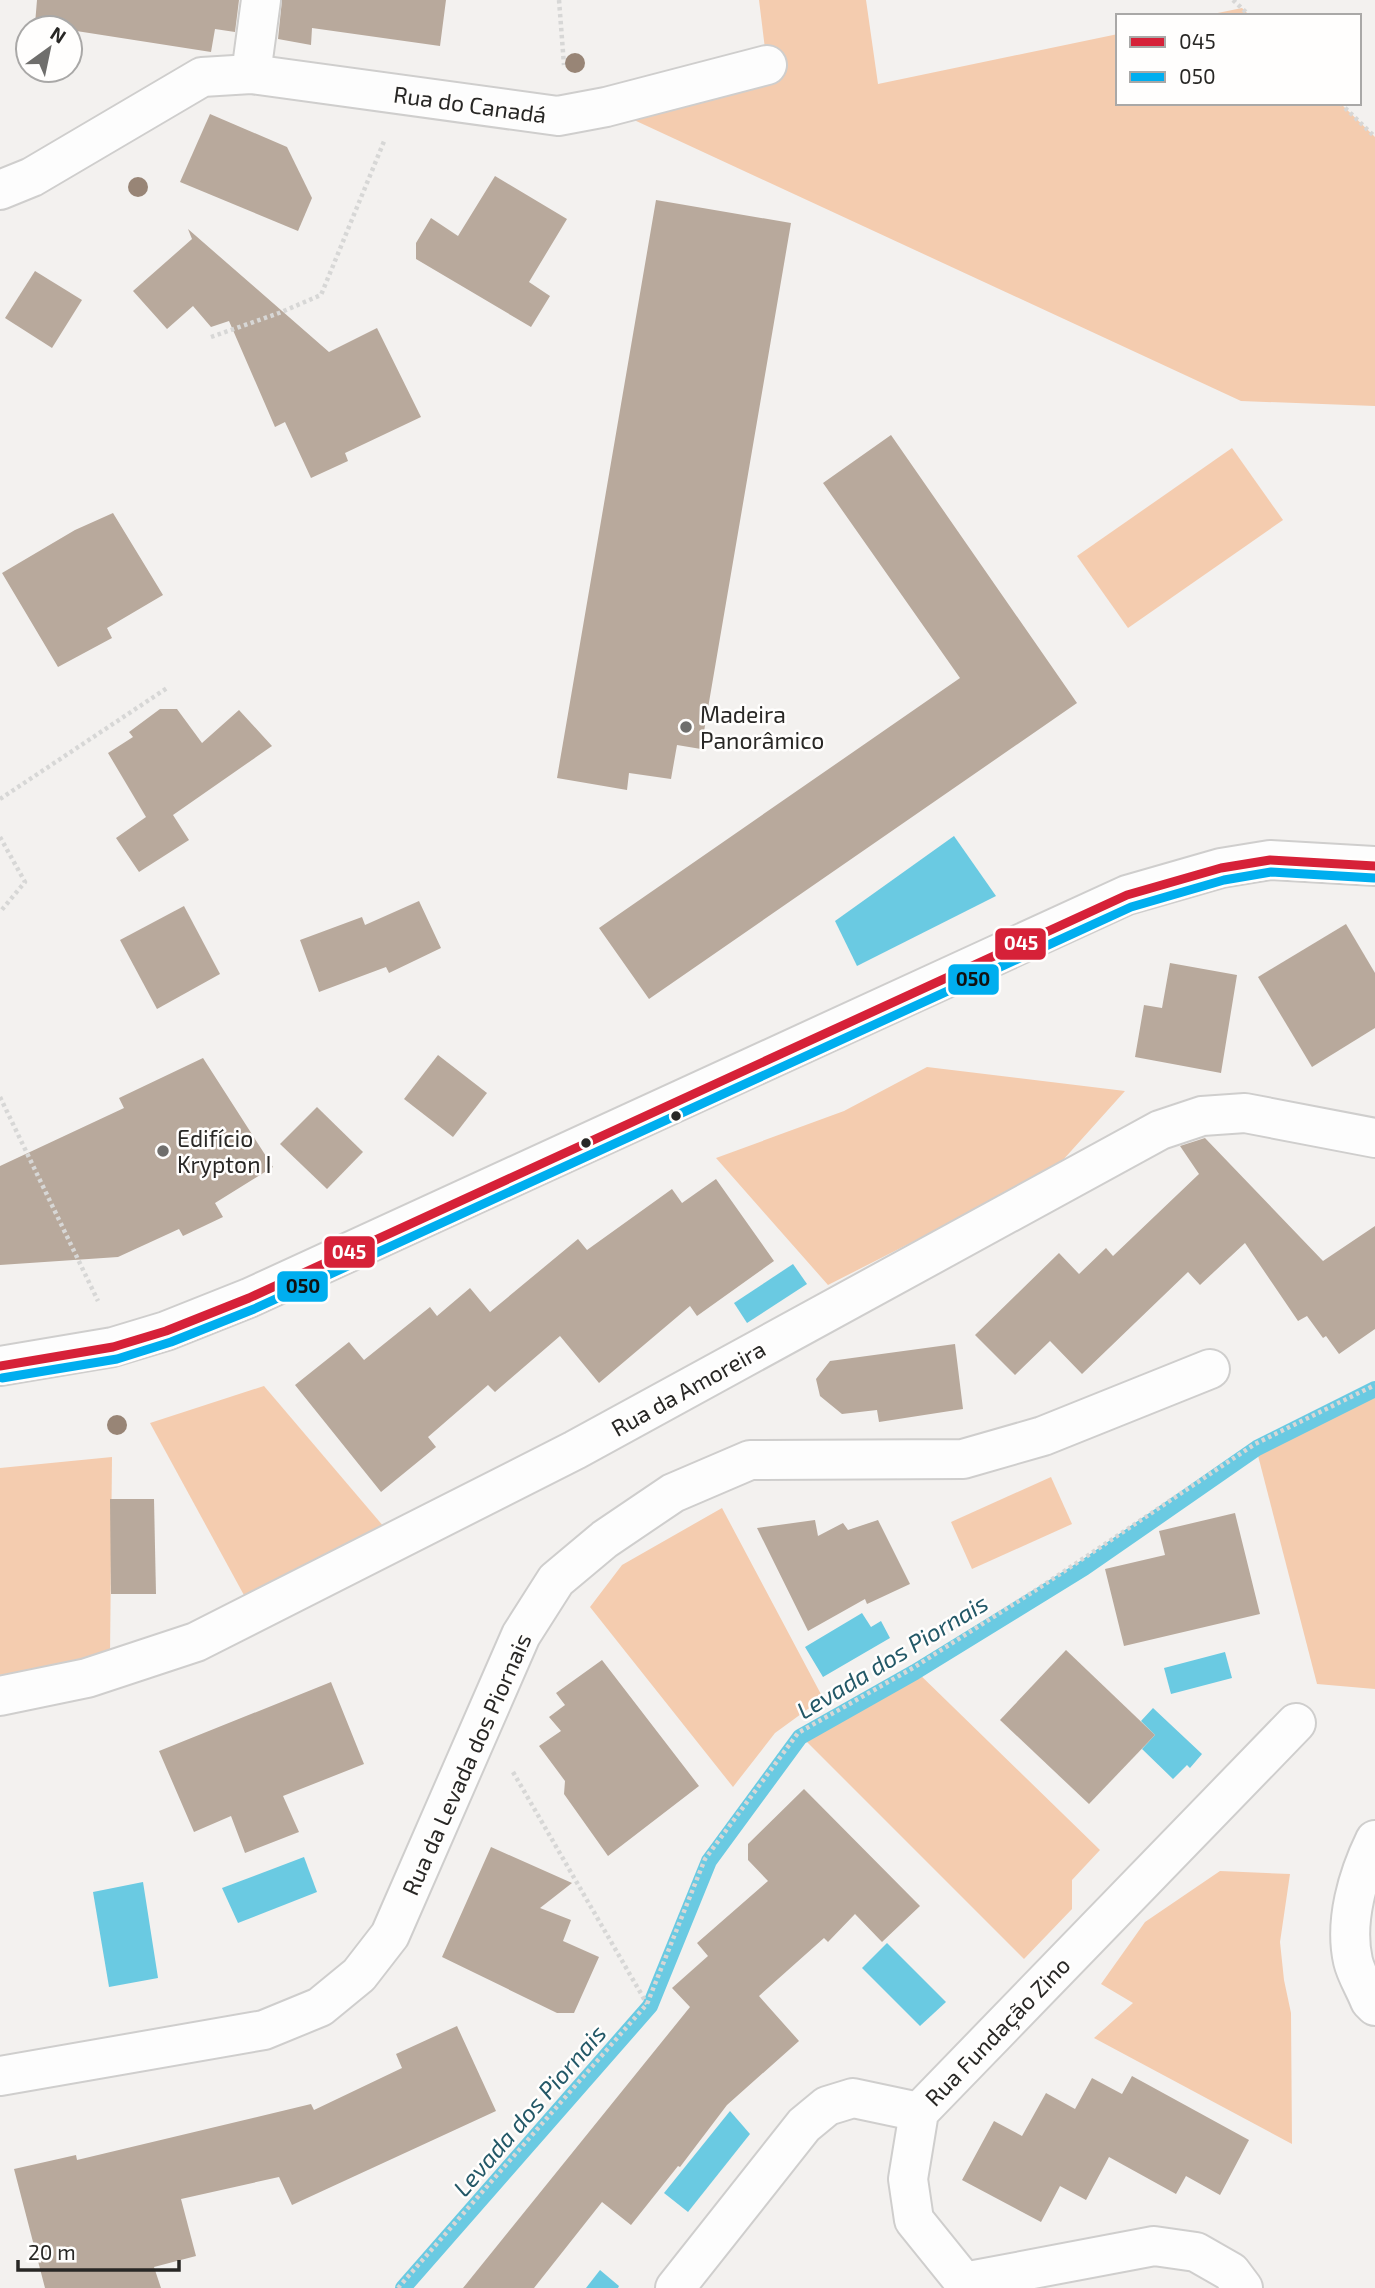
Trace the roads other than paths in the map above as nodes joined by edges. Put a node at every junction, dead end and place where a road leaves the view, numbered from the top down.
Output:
1 (261, 0) edge
2 (767, 65) dead end
3 (251, 74) junction
4 (0, 190) edge
5 (1375, 866) edge
6 (1375, 1138) edge
7 (0, 1366) edge
8 (1210, 1369) dead end
9 (0, 1696) edge
10 (1296, 1723) dead end
11 (1375, 1840) edge
12 (1375, 2006) edge
13 (0, 2076) edge
14 (919, 2112) junction
15 (962, 2285) edge
16 (675, 2288) edge
17 (1242, 2288) edge

1 - 3 street
2 - 3 street, Rua do Canadá
3 - 4 street, Rua do Canadá
5 - 7 street
6 - 9 street, Rua da Amoreira
8 - 13 street, Rua da Levada dos Piornais
10 - 14 street, Rua Fundação Zino
11 - 12 street
14 - 15 street, Rua Fundação Zino
14 - 16 street
15 - 17 street, Rua Fundação Zino

